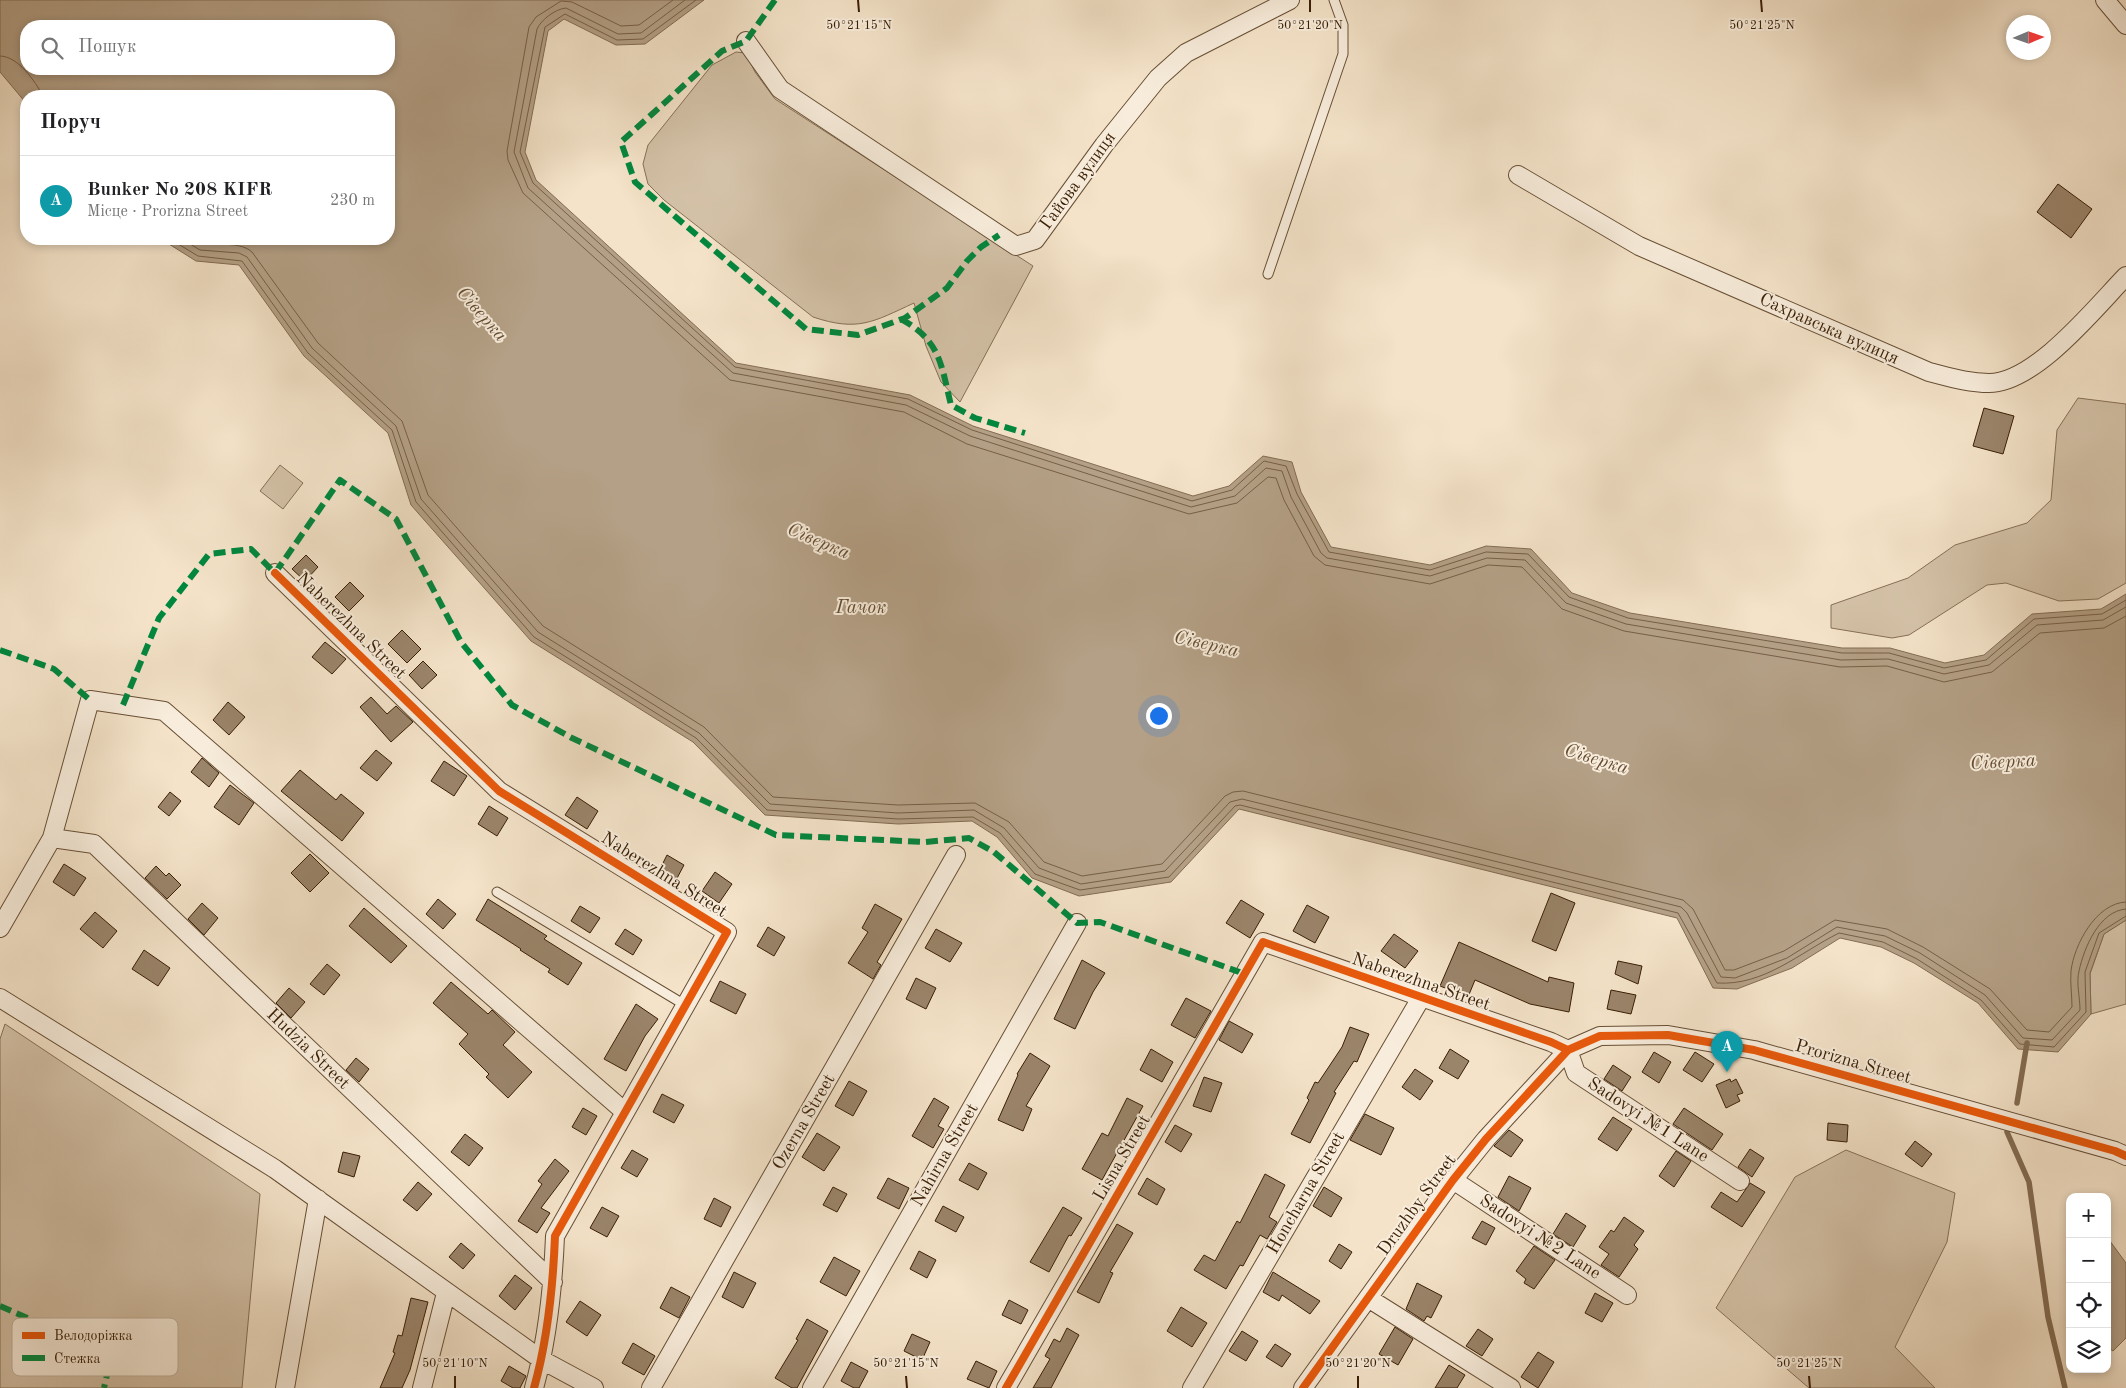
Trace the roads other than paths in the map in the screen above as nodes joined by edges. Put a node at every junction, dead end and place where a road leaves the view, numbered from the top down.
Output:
1 (1290, 0) edge
2 (1334, 0) edge
3 (2104, 0) edge
4 (2126, 25) edge
5 (746, 41) dead end
6 (1518, 175) dead end
7 (1268, 274) dead end
8 (2126, 276) edge
9 (275, 573) dead end
10 (52, 838) junction
11 (956, 855) dead end
12 (497, 892) dead end
13 (1077, 923) dead end
14 (0, 928) edge
15 (1264, 942) joint
16 (0, 998) edge
17 (1421, 998) junction
18 (685, 1005) junction
19 (1568, 1050) junction
20 (625, 1112) junction
21 (2126, 1156) edge
22 (1453, 1180) junction
23 (1740, 1181) dead end
24 (318, 1199) junction
25 (553, 1282) junction
26 (446, 1293) junction
27 (1627, 1295) dead end
28 (1368, 1298) junction
29 (542, 1360) junction
30 (285, 1388) edge
31 (422, 1388) edge
32 (534, 1388) edge
33 (594, 1388) edge
34 (651, 1388) edge
35 (812, 1388) edge
36 (1006, 1388) edge
37 (1192, 1388) edge
38 (1303, 1388) edge
39 (1511, 1388) edge

1 - 5 street, Гайова вулиця
2 - 7 lane
3 - 4 street
6 - 8 street, Сахравська вулиця
9 - 18 street, Naberezhna Street
10 - 14 street
10 - 20 street
10 - 25 street, Hudzia Street
11 - 34 street, Ozerna Street
12 - 18 lane
13 - 35 street, Nahirna Street
15 - 17 street, Naberezhna Street
15 - 36 street, Lisna Street
16 - 24 street
17 - 19 street, Naberezhna Street
17 - 37 street, Honcharna Street
18 - 20 street, Naberezhna Street
19 - 21 street, Prorizna Street
19 - 22 street, Druzhby Street
19 - 23 street, Sadovyi №1 Lane
20 - 25 street, Naberezhna Street
22 - 27 street, Sadovyi №2 Lane
22 - 28 street, Druzhby Street
24 - 26 street
24 - 30 street
25 - 29 street, Naberezhna Street
26 - 29 street
26 - 31 street
28 - 38 street, Druzhby Street
28 - 39 street
29 - 32 street, Naberezhna Street
29 - 33 street

